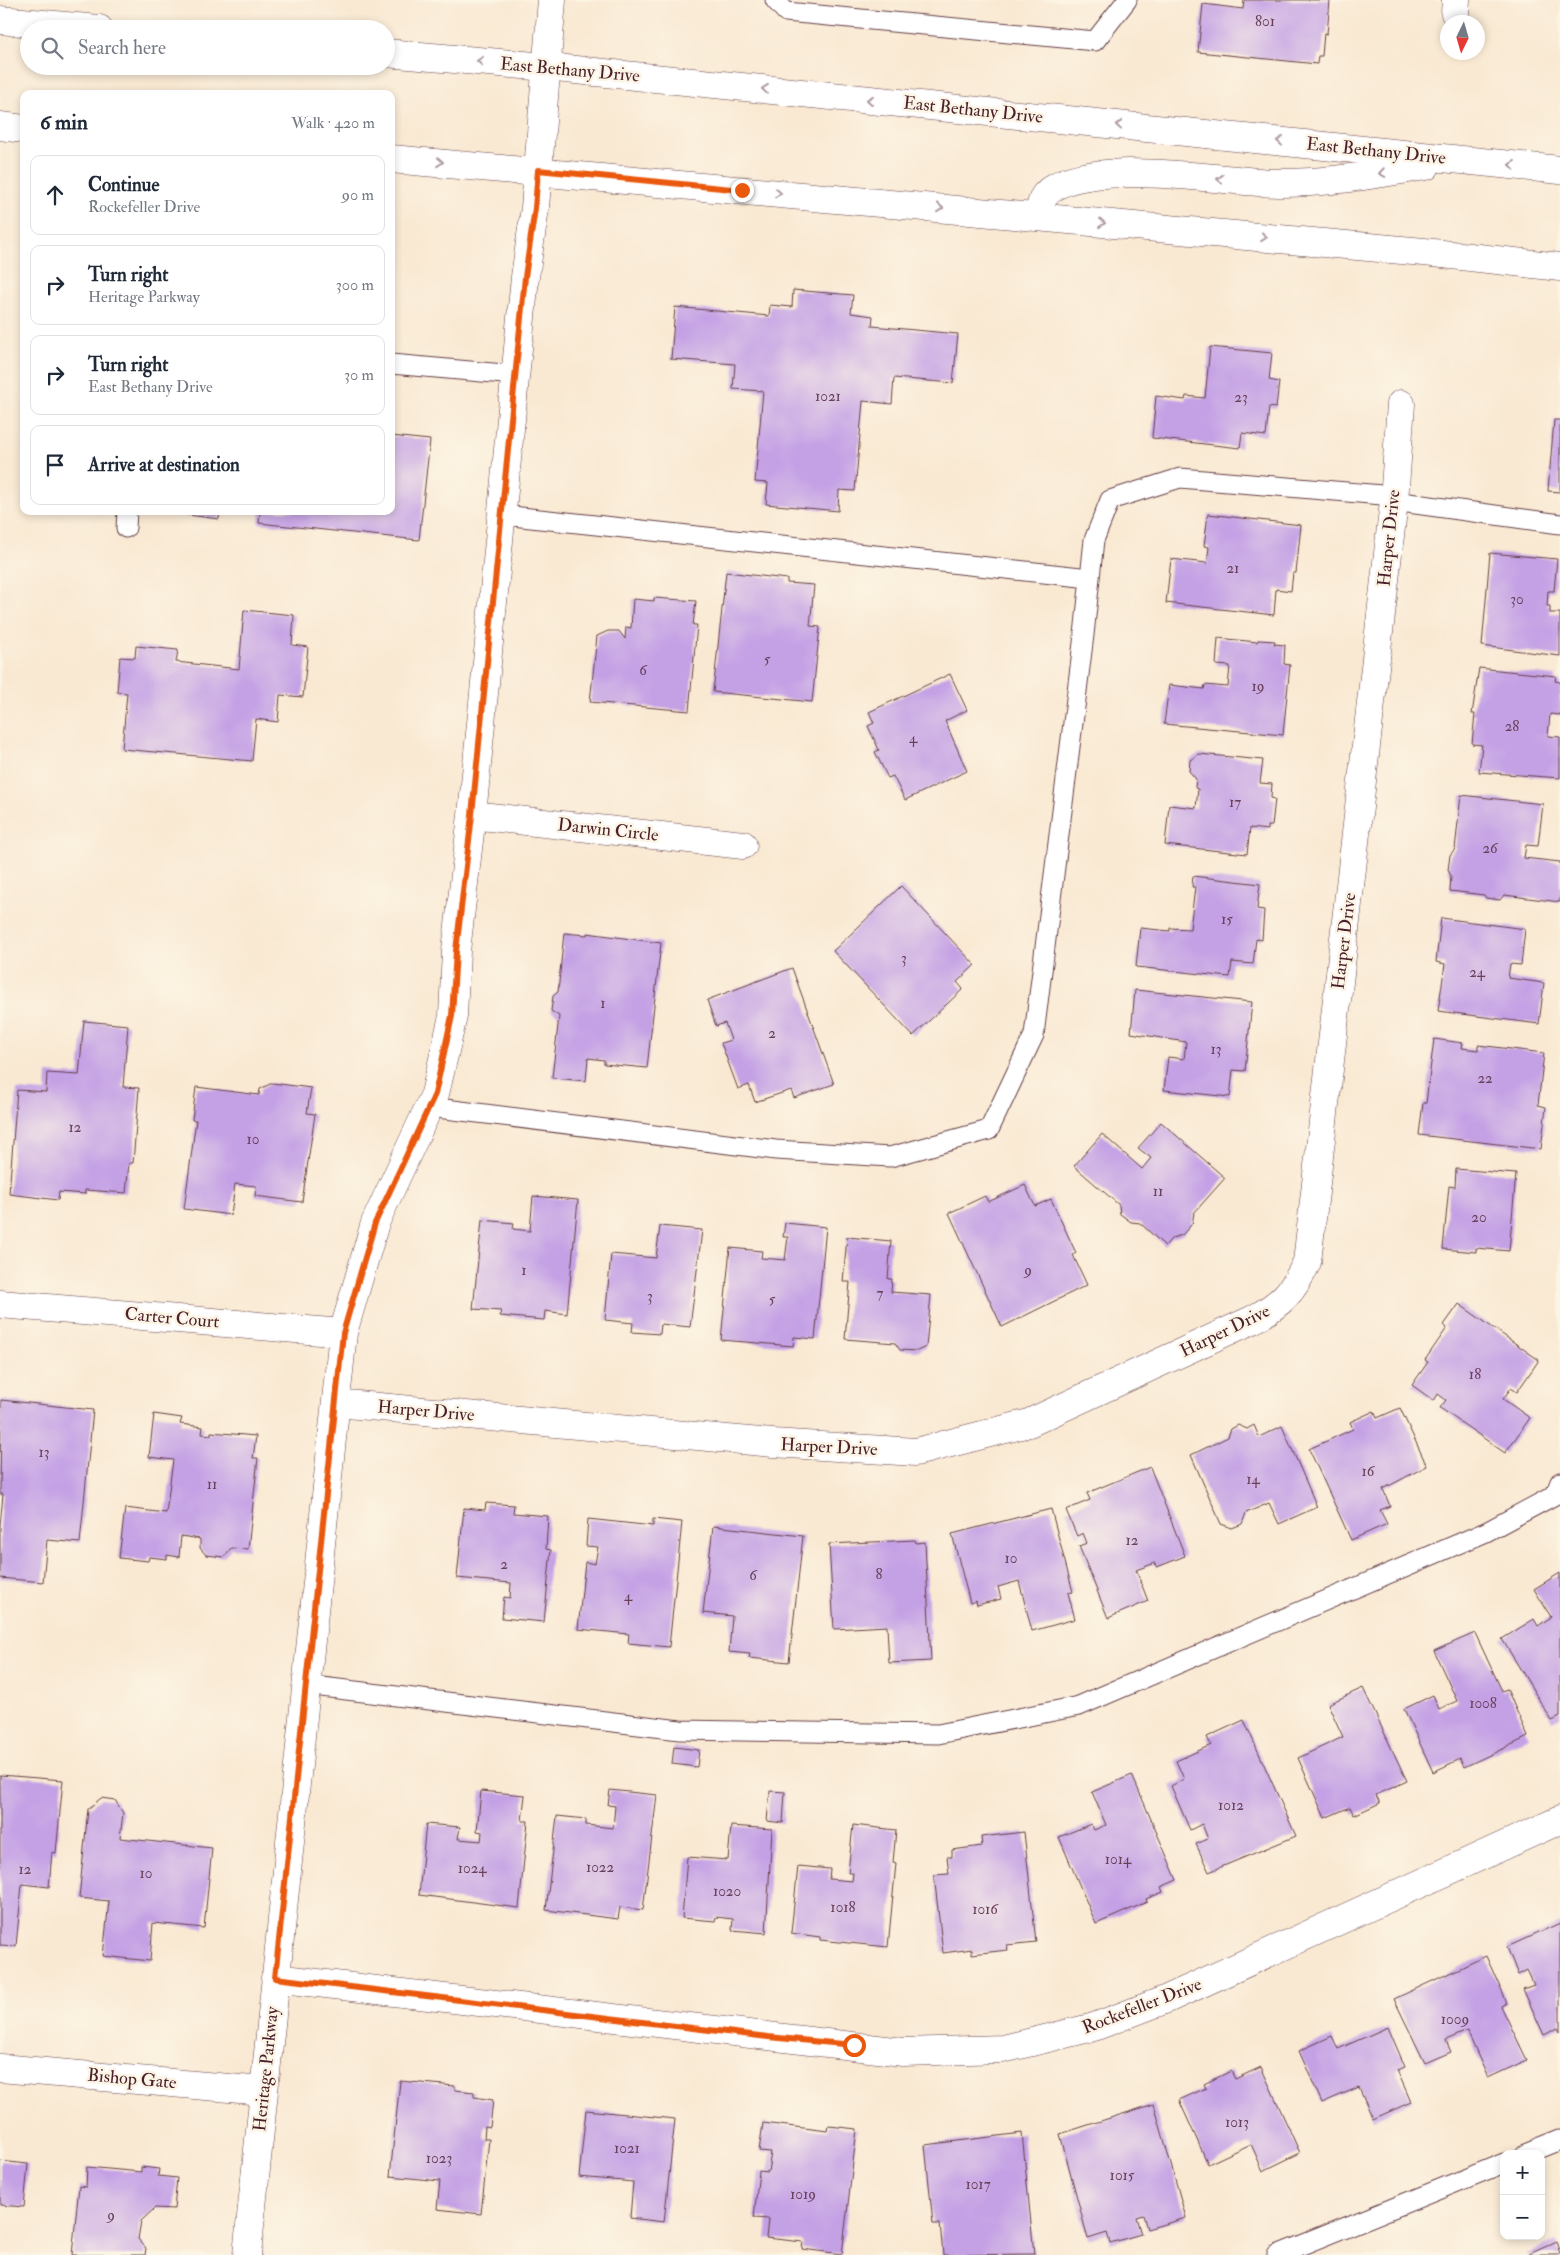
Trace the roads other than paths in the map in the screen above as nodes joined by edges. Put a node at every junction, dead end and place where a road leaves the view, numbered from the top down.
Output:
1 (552, 0) edge
2 (775, 0) edge
3 (1127, 0) edge
4 (0, 20) edge
5 (20, 22) edge
6 (395, 54) edge
7 (546, 67) junction
8 (0, 126) edge
9 (20, 128) edge
10 (395, 159) edge
11 (1464, 160) junction
12 (538, 170) junction
13 (1560, 170) edge
14 (1038, 217) junction
15 (1560, 267) edge
16 (395, 364) edge
17 (516, 374) junction
18 (1401, 404) dead end
19 (1394, 498) junction
20 (502, 515) junction
21 (1560, 524) edge
22 (1090, 578) junction
23 (472, 815) junction
24 (743, 845) dead end
25 (429, 1107) junction
26 (0, 1304) edge
27 (343, 1333) junction
28 (336, 1403) junction
29 (1560, 1482) edge
30 (305, 1685) junction
31 (1560, 1820) edge
32 (275, 1978) junction
33 (0, 2068) edge
34 (264, 2091) junction
35 (1560, 2140) edge
36 (1535, 2150) edge
37 (1500, 2165) edge
38 (246, 2255) edge
39 (1277, 2255) edge

1 - 7 street, Heritage Parkway
2 - 3 lane
4 - 5 street
7 -> 6 street, East Bethany Drive
11 -> 7 street, East Bethany Drive
7 - 12 street, Heritage Parkway
8 - 9 street
10 -> 12 street
13 -> 11 street, East Bethany Drive
11 -> 14 street
12 -> 14 street
12 - 17 street, Heritage Parkway
14 -> 15 street
16 - 17 lane
17 - 20 street, Heritage Parkway
18 - 19 street, Harper Drive
19 - 21 lane
19 - 22 lane
19 - 28 street, Harper Drive
20 - 22 lane
20 - 23 street, Heritage Parkway
22 - 25 lane
23 - 24 street, Darwin Circle
23 - 25 street, Heritage Parkway
25 - 27 street, Heritage Parkway
26 - 27 street, Carter Court
27 - 28 street, Heritage Parkway
28 - 30 street, Heritage Parkway
29 - 30 lane
30 - 32 street, Heritage Parkway
31 - 32 street, Rockefeller Drive
32 - 34 street, Heritage Parkway
33 - 34 street, Bishop Gate
34 - 38 street, Heritage Parkway
35 - 36 lane
37 - 39 lane

